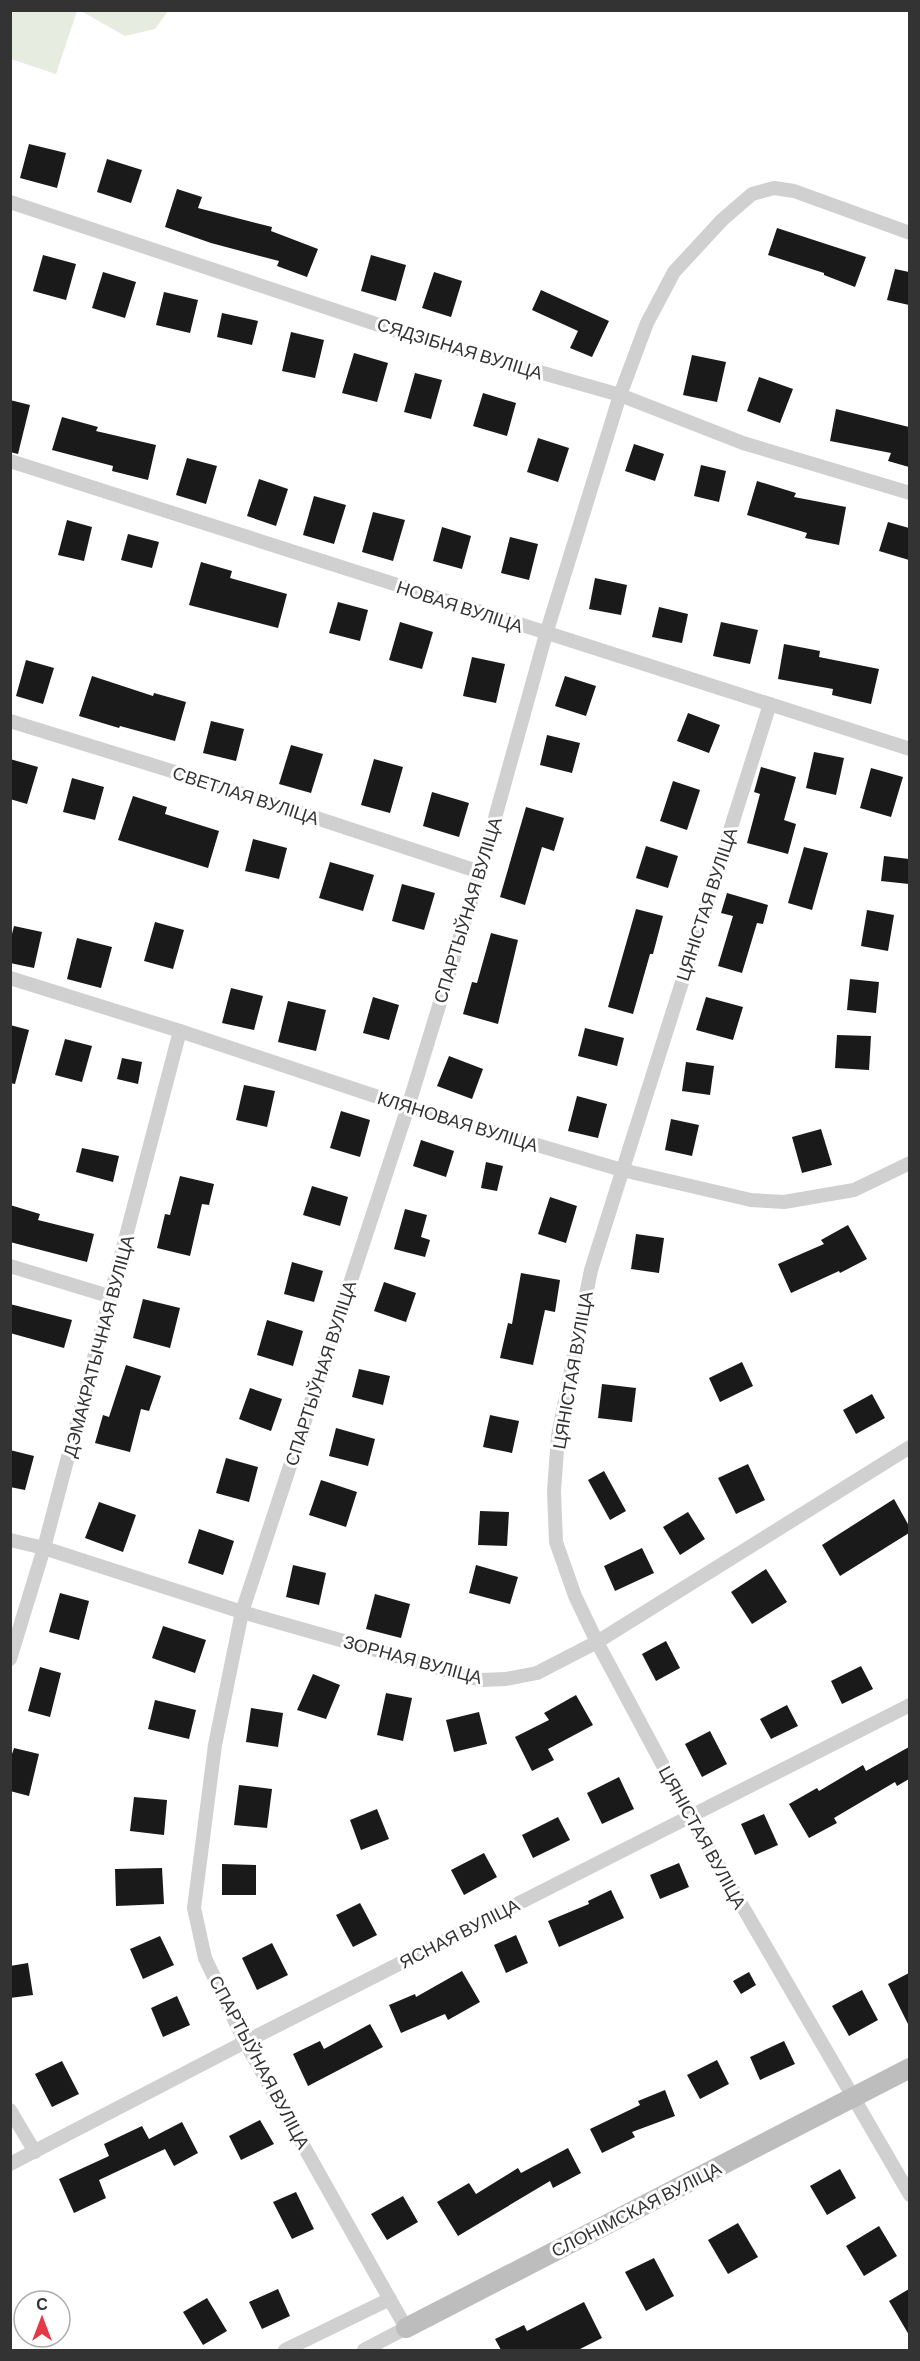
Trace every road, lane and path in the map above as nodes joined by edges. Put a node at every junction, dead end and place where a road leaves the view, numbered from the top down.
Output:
1 (10, 201) edge
2 (909, 233) edge
3 (620, 395) junction
4 (10, 460) edge
5 (909, 493) edge
6 (546, 634) junction
7 (770, 704) junction
8 (10, 721) edge
9 (909, 749) edge
10 (480, 872) junction
11 (10, 978) edge
12 (180, 1031) junction
13 (408, 1107) junction
14 (909, 1163) edge
15 (622, 1170) junction
16 (10, 1266) edge
17 (112, 1297) junction
18 (909, 1447) edge
19 (10, 1540) edge
20 (44, 1548) junction
21 (242, 1612) junction
22 (597, 1642) junction
23 (10, 1659) edge
24 (909, 1705) edge
25 (690, 1816) junction
26 (245, 2042) junction
27 (909, 2068) edge
28 (852, 2097) junction
29 (10, 2109) edge
30 (35, 2152) junction
31 (10, 2164) edge
32 (909, 2195) edge
33 (390, 2299) junction
34 (406, 2328) junction
35 (285, 2350) edge
36 (364, 2350) edge

1 - 3 street, СЯДЗІБНАЯ ВУЛІЦА
2 - 3 street, СПАРТЫЎНАЯ ВУЛІЦА
3 - 5 street, СЯДЗІБНАЯ ВУЛІЦА
3 - 6 street, СПАРТЫЎНАЯ ВУЛІЦА
4 - 6 street, НОВАЯ ВУЛІЦА
6 - 7 street, НОВАЯ ВУЛІЦА
6 - 10 street, СПАРТЫЎНАЯ ВУЛІЦА
7 - 9 street, НОВАЯ ВУЛІЦА
7 - 15 street, ЦЯНІСТАЯ ВУЛІЦА
8 - 10 street, СВЕТЛАЯ ВУЛІЦА
10 - 13 street, СПАРТЫЎНАЯ ВУЛІЦА
11 - 12 street, КЛЯНОВАЯ ВУЛІЦА
12 - 13 street, КЛЯНОВАЯ ВУЛІЦА
12 - 17 street, ДЭМАКРАТЫЧНАЯ ВУЛІЦА
13 - 15 street, КЛЯНОВАЯ ВУЛІЦА
13 - 21 street, СПАРТЫЎНАЯ ВУЛІЦА
14 - 15 street, КЛЯНОВАЯ ВУЛІЦА
15 - 22 street, ЦЯНІСТАЯ ВУЛІЦА
16 - 17 street
17 - 20 street, ДЭМАКРАТЫЧНАЯ ВУЛІЦА
18 - 22 street, ЗОРНАЯ ВУЛІЦА
19 - 20 street, ЗОРНАЯ ВУЛІЦА
20 - 21 street, ЗОРНАЯ ВУЛІЦА
20 - 23 street, ДЭМАКРАТЫЧНАЯ ВУЛІЦА
21 - 22 street, ЗОРНАЯ ВУЛІЦА
21 - 26 street, СПАРТЫЎНАЯ ВУЛІЦА
22 - 25 street, ЦЯНІСТАЯ ВУЛІЦА
24 - 25 street, ЯСНАЯ ВУЛІЦА
25 - 26 street, ЯСНАЯ ВУЛІЦА
25 - 28 street, ЦЯНІСТАЯ ВУЛІЦА
26 - 30 street, ЯСНАЯ ВУЛІЦА
26 - 33 street, СПАРТЫЎНАЯ ВУЛІЦА
27 - 28 street, СЛОНІМСКАЯ ВУЛІЦА
28 - 32 street, ЦЯНІСТАЯ ВУЛІЦА
28 - 34 street, СЛОНІМСКАЯ ВУЛІЦА
29 - 30 street
30 - 31 street, ЯСНАЯ ВУЛІЦА
33 - 34 street, СПАРТЫЎНАЯ ВУЛІЦА
33 - 35 street
34 - 36 street, СЛОНІМСКАЯ ВУЛІЦА

